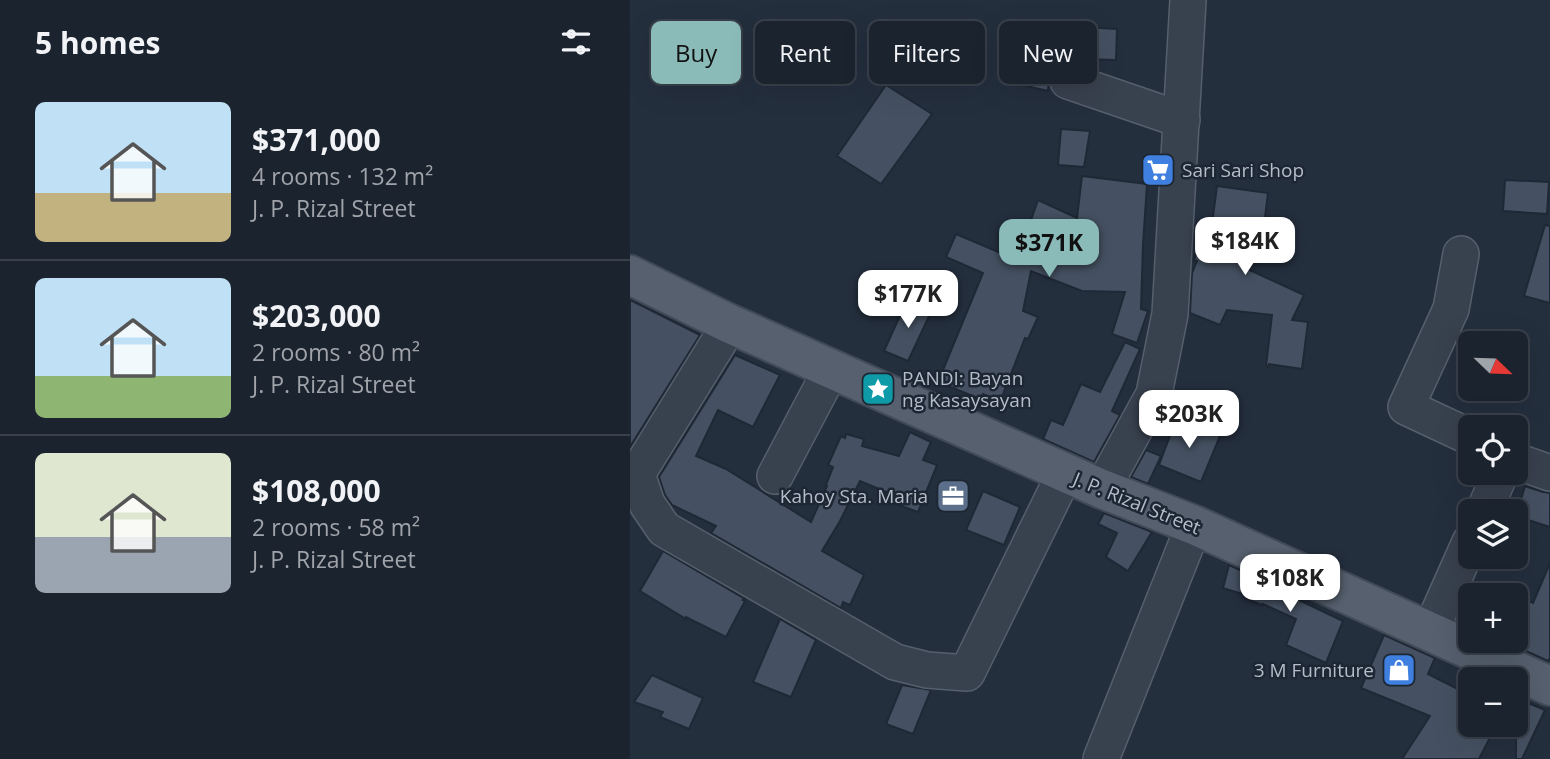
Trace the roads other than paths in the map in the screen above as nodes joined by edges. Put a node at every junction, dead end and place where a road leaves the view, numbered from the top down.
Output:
1 (1188, 0) edge
2 (1076, 84) edge
3 (1182, 120) junction
4 (1461, 254) dead end
5 (630, 275) edge
6 (730, 324) junction
7 (832, 368) junction
8 (1458, 431) edge
9 (1528, 465) edge
10 (634, 473) edge
11 (1065, 473) junction
12 (1550, 473) edge
13 (775, 476) dead end
14 (1102, 489) junction
15 (1194, 525) junction
16 (1458, 569) edge
17 (1430, 632) junction
18 (1550, 686) edge
19 (1101, 759) edge

1 - 3 street
2 - 3 street
3 - 14 street
4 - 8 street
5 - 6 main road, J. P. Rizal Street
6 - 7 main road, J. P. Rizal Street
6 - 10 street
7 - 11 main road, J. P. Rizal Street
7 - 13 street
9 - 12 street
10 - 11 street
11 - 14 main road, J. P. Rizal Street
14 - 15 main road, J. P. Rizal Street
15 - 17 main road, J. P. Rizal Street
15 - 19 street
16 - 17 street
17 - 18 main road, J. P. Rizal Street

